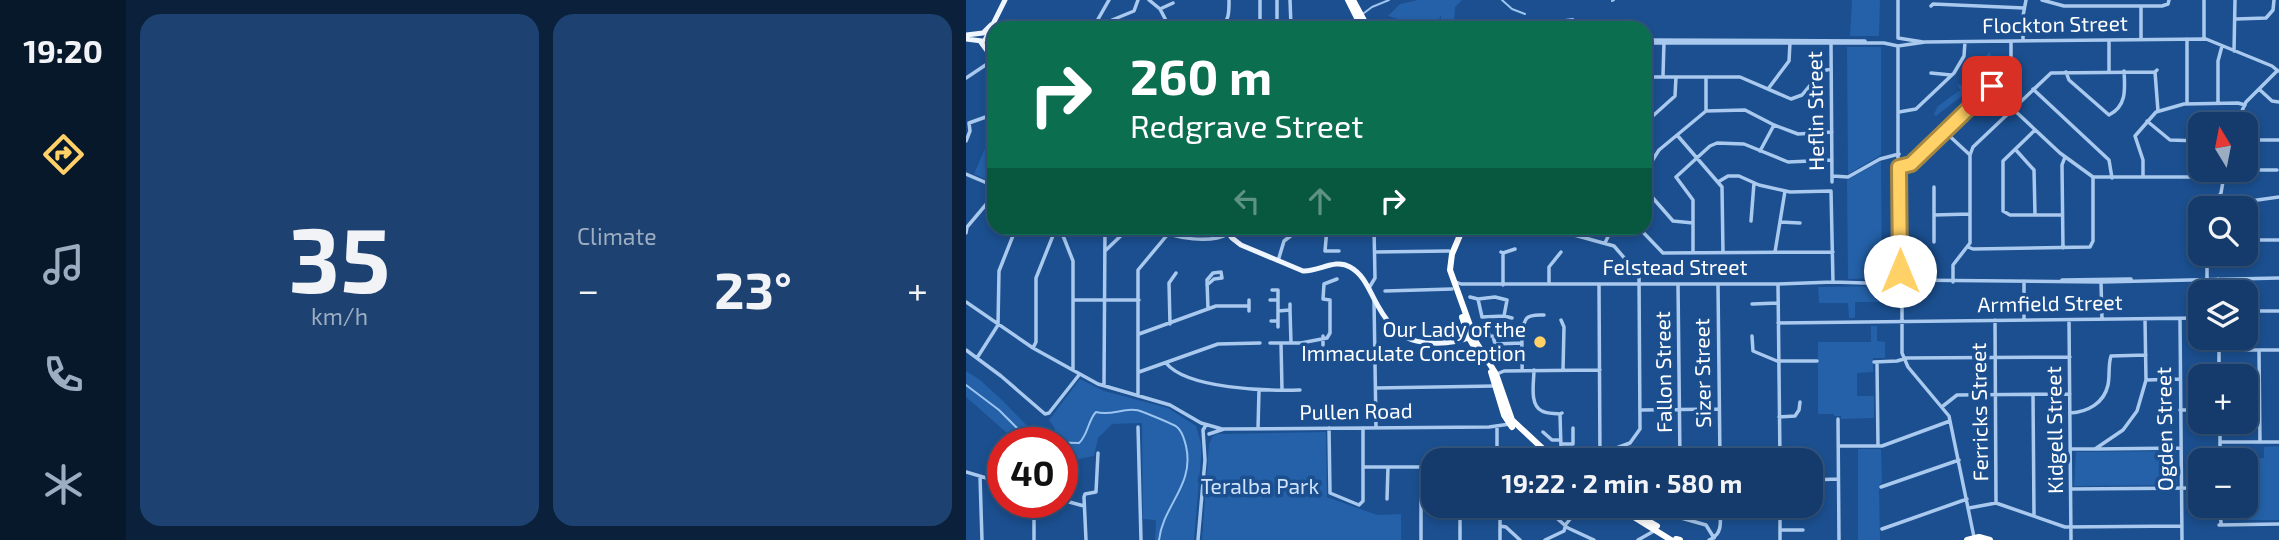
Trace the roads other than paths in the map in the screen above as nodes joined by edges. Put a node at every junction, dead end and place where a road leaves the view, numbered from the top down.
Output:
1 (1005, 0) edge
2 (1138, 0) edge
3 (1149, 0) edge
4 (1229, 0) edge
5 (1260, 0) edge
6 (1277, 0) edge
7 (1290, 0) edge
8 (1350, 0) edge
9 (1898, 0) edge
10 (2026, 0) edge
11 (2042, 0) edge
12 (2204, 0) edge
13 (2235, 0) edge
14 (2274, 0) edge
15 (1107, 1) edge
16 (1173, 3) dead end
17 (2061, 3) edge
18 (1932, 4) edge
19 (2169, 4) edge
20 (2141, 6) junction
21 (2024, 8) junction
22 (1160, 9) junction
23 (2236, 19) junction
24 (1112, 20) dead end
25 (994, 21) edge
26 (1097, 21) edge
27 (1166, 21) edge
28 (1226, 21) edge
29 (1260, 21) edge
30 (1277, 21) edge
31 (1290, 21) edge
32 (1359, 21) edge
33 (1364, 21) edge
34 (987, 31) edge
35 (966, 37) edge
36 (982, 38) junction
37 (2204, 39) junction
38 (2109, 40) junction
39 (2141, 40) junction
40 (2187, 40) junction
41 (1652, 41) edge
42 (1664, 41) junction
43 (1831, 41) junction
44 (2011, 41) junction
45 (2023, 41) junction
46 (1898, 42) junction
47 (1965, 42) junction
48 (1790, 43) junction
49 (2222, 46) junction
50 (987, 48) edge
51 (2234, 51) junction
52 (987, 64) edge
53 (1831, 69) junction
54 (2278, 70) edge
55 (2109, 71) junction
56 (2124, 71) junction
57 (2066, 72) junction
58 (1931, 73) dead end
59 (1951, 75) junction
60 (1652, 77) edge
61 (1664, 77) junction
62 (1676, 77) junction
63 (1706, 77) junction
64 (966, 78) edge
65 (1768, 89) junction
66 (2033, 89) junction
67 (2259, 89) junction
68 (2279, 102) edge
69 (2187, 103) junction
70 (2218, 103) junction
71 (2245, 105) junction
72 (2012, 109) junction
73 (1706, 111) junction
74 (2158, 111) junction
75 (1899, 112) junction
76 (2242, 112) edge
77 (1652, 116) edge
78 (987, 117) edge
79 (2147, 121) junction
80 (968, 124) edge
81 (1774, 125) junction
82 (2035, 130) junction
83 (1944, 131) junction
84 (1832, 132) junction
85 (1677, 135) junction
86 (2258, 140) edge
87 (2279, 140) edge
88 (966, 141) edge
89 (2188, 141) edge
90 (2015, 149) junction
91 (1760, 152) junction
92 (1899, 154) junction
93 (1969, 155) junction
94 (1697, 158) junction
95 (2064, 158) junction
96 (1832, 160) junction
97 (1652, 161) edge
98 (1899, 167) junction
99 (2258, 170) edge
100 (2277, 170) dead end
101 (966, 174) edge
102 (1833, 176) junction
103 (2093, 177) junction
104 (2143, 177) junction
105 (2188, 177) edge
106 (2112, 178) junction
107 (1832, 182) dead end
108 (2223, 182) edge
109 (987, 183) edge
110 (1718, 183) junction
111 (1754, 183) junction
112 (1934, 187) dead end
113 (1785, 191) junction
114 (2219, 196) edge
115 (1652, 197) edge
116 (2279, 197) edge
117 (2258, 200) edge
118 (987, 203) edge
119 (1970, 214) junction
120 (1934, 215) junction
121 (2035, 215) junction
122 (2062, 215) junction
123 (1751, 221) dead end
124 (1780, 222) junction
125 (1693, 223) junction
126 (1800, 223) dead end
127 (966, 233) edge
128 (1013, 235) edge
129 (1055, 235) edge
130 (1061, 235) edge
131 (1105, 235) edge
132 (1122, 235) edge
133 (1167, 235) edge
134 (1171, 235) edge
135 (1218, 235) edge
136 (1232, 235) edge
137 (1291, 235) edge
138 (1326, 235) edge
139 (1374, 235) edge
140 (1457, 235) edge
141 (1458, 235) edge
142 (1579, 235) edge
143 (1609, 235) edge
144 (1645, 235) edge
145 (2258, 240) edge
146 (2279, 240) edge
147 (1934, 242) dead end
148 (1605, 243) junction
149 (1968, 247) junction
150 (2063, 248) junction
151 (1515, 249) dead end
152 (1105, 250) junction
153 (1339, 251) dead end
154 (1449, 251) junction
155 (1375, 252) junction
156 (1561, 252) dead end
157 (1776, 252) junction
158 (1833, 252) junction
159 (1693, 253) junction
160 (1723, 253) junction
161 (1278, 261) junction
162 (2207, 266) edge
163 (1176, 273) dead end
164 (2279, 278) edge
165 (1337, 279) dead end
166 (2207, 279) junction
167 (2218, 279) joint
168 (2134, 280) junction
169 (2024, 281) junction
170 (2060, 281) junction
171 (1833, 282) junction
172 (1900, 282) junction
173 (1953, 282) junction
174 (2101, 282) junction
175 (1549, 283) junction
176 (1639, 284) junction
177 (1678, 284) junction
178 (1778, 284) junction
179 (1207, 285) junction
180 (1495, 285) junction
181 (1503, 285) junction
182 (1599, 285) junction
183 (1718, 285) junction
184 (1369, 288) junction
185 (1456, 288) junction
186 (1272, 290) dead end
187 (1385, 291) dead end
188 (1373, 297) junction
189 (1470, 297) dead end
190 (1495, 298) junction
191 (1478, 299) junction
192 (1074, 300) junction
193 (1105, 300) junction
194 (1139, 300) junction
195 (1270, 300) dead end
196 (1278, 300) junction
197 (966, 302) edge
198 (1778, 303) junction
199 (1290, 304) dead end
200 (1752, 304) dead end
201 (1249, 306) dead end
202 (1208, 309) junction
203 (1290, 310) junction
204 (1278, 311) junction
205 (1381, 311) junction
206 (2258, 311) edge
207 (2279, 311) edge
208 (1544, 315) dead end
209 (1504, 316) junction
210 (1512, 318) dead end
211 (2102, 319) junction
212 (2145, 319) junction
213 (2180, 319) junction
214 (2188, 319) edge
215 (1376, 320) junction
216 (1561, 320) dead end
217 (1995, 320) junction
218 (2024, 320) junction
219 (2069, 320) junction
220 (1271, 321) dead end
221 (1278, 321) junction
222 (1900, 321) junction
223 (1779, 323) junction
224 (1170, 324) junction
225 (1464, 324) junction
226 (999, 325) junction
227 (1278, 327) dead end
228 (1486, 328) dead end
229 (1139, 334) junction
230 (1493, 336) junction
231 (1752, 336) dead end
232 (1471, 337) junction
233 (1522, 340) junction
234 (1459, 341) junction
235 (1260, 343) dead end
236 (1270, 343) dead end
237 (1282, 343) junction
238 (1291, 343) junction
239 (1033, 348) junction
240 (966, 350) edge
241 (2219, 350) edge
242 (2259, 350) joint
243 (2279, 350) edge
244 (2146, 355) junction
245 (1995, 357) junction
246 (2070, 357) junction
247 (977, 358) junction
248 (1904, 359) junction
249 (1779, 361) junction
250 (1817, 361) dead end
251 (1166, 363) junction
252 (2219, 364) edge
253 (1522, 370) junction
254 (1534, 370) junction
255 (1563, 370) junction
256 (1600, 370) junction
257 (1076, 372) junction
258 (1139, 372) junction
259 (1494, 376) junction
260 (2180, 379) junction
261 (2146, 380) junction
262 (1104, 386) junction
263 (1495, 386) junction
264 (1376, 388) junction
265 (1259, 389) junction
266 (1282, 390) junction
267 (1300, 390) dead end
268 (2070, 394) junction
269 (1996, 395) junction
270 (2033, 395) junction
271 (1138, 396) junction
272 (1800, 402) dead end
273 (1943, 406) junction
274 (1719, 409) junction
275 (1640, 410) junction
276 (1680, 410) junction
277 (2180, 410) junction
278 (2188, 410) edge
279 (2070, 413) junction
280 (1779, 417) junction
281 (1838, 419) dead end
282 (1195, 420) junction
283 (1950, 421) junction
284 (1511, 423) junction
285 (1209, 425) junction
286 (1138, 427) dead end
287 (1499, 427) junction
288 (1329, 428) junction
289 (1363, 428) junction
290 (1376, 428) junction
291 (1573, 428) dead end
292 (1224, 429) junction
293 (1258, 429) junction
294 (1203, 430) junction
295 (1544, 432) dead end
296 (1210, 433) junction
297 (2220, 434) edge
298 (2112, 438) junction
299 (1561, 442) junction
300 (2220, 442) junction
301 (2260, 442) junction
302 (2279, 442) edge
303 (1205, 446) junction
304 (1838, 446) junction
305 (1878, 446) junction
306 (1498, 448) edge
307 (1539, 448) edge
308 (1560, 448) edge
309 (1600, 448) edge
310 (1618, 448) edge
311 (1680, 448) edge
312 (1720, 448) edge
313 (1780, 448) edge
314 (2220, 448) edge
315 (2070, 449) junction
316 (2095, 449) junction
317 (2116, 449) junction
318 (2181, 449) junction
319 (1098, 453) dead end
320 (1959, 460) junction
321 (1363, 467) junction
322 (1388, 467) junction
323 (1421, 467) edge
324 (966, 472) edge
325 (980, 476) junction
326 (987, 478) edge
327 (1838, 479) junction
328 (1823, 480) edge
329 (1881, 488) dead end
330 (2181, 488) junction
331 (2188, 488) edge
332 (2071, 489) junction
333 (1387, 499) dead end
334 (1967, 499) junction
335 (1996, 503) junction
336 (1078, 504) edge
337 (1084, 506) junction
338 (1969, 508) junction
339 (2034, 516) junction
340 (1034, 518) edge
341 (1421, 518) edge
342 (1460, 518) edge
343 (1500, 518) edge
344 (1556, 518) edge
345 (1572, 518) edge
346 (1633, 518) edge
347 (1641, 518) edge
348 (1681, 518) edge
349 (1720, 518) edge
350 (1780, 518) edge
351 (2220, 518) edge
352 (2279, 524) edge
353 (1500, 526) junction
354 (2182, 526) junction
355 (1565, 527) junction
356 (2071, 527) junction
357 (1655, 529) junction
358 (1882, 529) dead end
359 (1780, 530) junction
360 (1803, 530) dead end
361 (1714, 538) junction
362 (1972, 539) edge
363 (982, 540) edge
364 (1034, 540) edge
365 (1086, 540) edge
366 (1141, 540) edge
367 (1198, 540) edge
368 (1421, 540) edge
369 (1460, 540) edge
370 (1500, 540) edge
371 (1520, 540) edge
372 (1545, 540) edge
373 (1594, 540) edge
374 (1638, 540) edge
375 (1676, 540) edge
376 (1709, 540) edge
377 (1780, 540) edge
378 (1839, 540) edge
379 (1990, 540) edge
380 (2071, 540) edge
381 (2182, 540) edge

1 - 25 main road
2 - 24 street
3 - 22 street
4 - 28 street
5 - 29 street
6 - 30 street
7 - 31 street
8 - 32 highway
8 - 33 highway
9 - 46 street
10 - 21 street
11 - 17 street
12 - 37 street
13 - 23 street
14 - 23 street
15 - 26 street
16 - 22 street
17 - 20 street
18 - 21 street
19 - 20 street
20 - 39 street
21 - 45 street
22 - 27 street
23 - 51 street
34 - 36 main road
35 - 36 main road
36 - 50 main road
37 - 40 street, Flockton Street
37 - 49 street
38 - 39 street, Flockton Street
38 - 45 street, Flockton Street
38 - 55 street
39 - 40 street, Flockton Street
40 - 69 street
41 - 42 street, Flockton Street
42 - 43 street, Flockton Street
42 - 48 street, Flockton Street
42 - 61 street
43 - 46 street, Flockton Street
43 - 48 street, Flockton Street
43 - 53 street, Heflin Street
44 - 45 street, Flockton Street
44 - 47 street, Flockton Street
44 - 83 street
46 - 47 street, Flockton Street
46 - 75 street
47 - 59 street
48 - 65 street
49 - 51 street
49 - 70 street
51 - 54 street
52 - 64 street
53 - 65 street
53 - 84 street, Heflin Street
54 - 67 street
55 - 56 street
55 - 57 street
56 - 57 street
56 - 74 street
57 - 66 street
58 - 59 street
59 - 75 street
60 - 61 street
61 - 62 street
62 - 63 street
62 - 77 street
63 - 65 street
63 - 73 street
66 - 72 street
66 - 106 street
67 - 68 street
67 - 71 street
69 - 70 street
69 - 74 street
70 - 71 street
71 - 76 street
72 - 82 street
72 - 93 street
73 - 81 street
73 - 85 street
74 - 79 street
75 - 92 street
78 - 80 street
79 - 89 street
79 - 104 street
80 - 88 street
81 - 84 street
81 - 91 street
82 - 90 street
82 - 95 street
83 - 93 street
83 - 98 street
84 - 96 street, Heflin Street
85 - 94 street
85 - 97 street
86 - 87 street
90 - 121 street
90 - 121 street
91 - 94 street
91 - 96 street
92 - 98 street
92 - 102 street
93 - 119 street
94 - 110 street
94 - 125 street
95 - 103 street
95 - 122 street
96 - 102 street, Heflin Street
98 - 172 street
99 - 100 street
101 - 109 street
102 - 107 street, Heflin Street
103 - 106 street
103 - 150 street
104 - 105 street
104 - 106 street
108 - 114 street
110 - 111 street
110 - 160 street
111 - 113 street
111 - 123 street
112 - 120 street
113 - 124 street
113 - 158 street, Heflin Street
115 - 125 street
116 - 117 street
118 - 127 street
119 - 120 street
119 - 149 street
120 - 147 street
121 - 122 street
122 - 150 street
124 - 126 street
124 - 157 street
125 - 159 street
128 - 226 street
129 - 239 street
130 - 192 street
131 - 152 street
132 - 152 street
133 - 194 street
134 - 135 street
136 - 161 main road
137 - 161 street
138 - 153 street
139 - 155 street
140 - 154 highway
141 - 185 highway
142 - 148 street
143 - 148 street
144 - 159 street
145 - 146 street
148 - 176 street
149 - 150 street
149 - 173 street
151 - 181 street
152 - 193 street
154 - 155 street
154 - 185 highway
155 - 184 street
156 - 175 street
157 - 158 street
157 - 160 street
158 - 171 street, Heflin Street
159 - 160 street
161 - 184 main road
162 - 166 street
163 - 224 street
164 - 167 street
165 - 238 street
166 - 167 street
166 - 168 street
168 - 170 street
168 - 174 street
169 - 170 street, Felstead Street
169 - 173 street, Felstead Street
169 - 218 street
170 - 174 street
171 - 172 street, Felstead Street
171 - 178 street, Felstead Street
172 - 173 street, Felstead Street
172 - 222 street
174 - 211 street
175 - 181 street, Felstead Street
175 - 182 street, Felstead Street
176 - 177 street, Felstead Street
176 - 182 street, Felstead Street
176 - 275 street
177 - 183 street, Felstead Street
177 - 276 street, Fallon Street
178 - 183 street, Felstead Street
178 - 198 street
179 - 179 street
179 - 202 street
180 - 181 street, Felstead Street
180 - 185 street, Felstead Street
180 - 190 street
182 - 256 street
183 - 274 street, Sizer Street
184 - 188 main road
185 - 187 street, Felstead Street
185 - 225 highway
185 - 232 highway
186 - 196 street
188 - 205 main road
188 - 215 street
189 - 191 street
190 - 191 street
190 - 209 street
191 - 209 street
192 - 193 street
192 - 257 street
193 - 194 street
193 - 262 street
194 - 229 street
195 - 196 street
196 - 204 street
197 - 226 street, Pullen Road
198 - 200 street
198 - 223 street
199 - 203 street
201 - 202 street
202 - 224 street
203 - 204 street
203 - 238 street
204 - 221 street
205 - 215 street
205 - 234 main road
206 - 207 street
208 - 233 street
209 - 210 street
211 - 212 street, Armfield Street
211 - 219 street, Armfield Street
212 - 213 street, Armfield Street
212 - 244 street
213 - 214 street, Armfield Street
213 - 260 street, Ogden Street
215 - 264 street
216 - 255 street
217 - 218 street, Armfield Street
217 - 222 street, Armfield Street
217 - 245 street, Ferricks Street
218 - 219 street, Armfield Street
219 - 246 street, Kidgell Street
220 - 221 street
221 - 227 street
222 - 223 street, Armfield Street
222 - 248 street
223 - 249 street
224 - 229 street
225 - 232 highway
225 - 234 highway
226 - 239 street, Pullen Road
226 - 247 street
228 - 230 street
229 - 258 street
230 - 233 street
230 - 233 street
231 - 249 street
232 - 234 main road
232 - 259 highway
233 - 253 street
235 - 251 street
236 - 237 street
237 - 238 street
237 - 266 street
239 - 257 street, Pullen Road
240 - 247 street
241 - 252 street
242 - 243 street
242 - 301 street
244 - 261 street
244 - 279 street
245 - 246 street
245 - 248 street
245 - 269 street, Ferricks Street
246 - 268 street, Kidgell Street
247 - 257 street
248 - 273 street
248 - 305 street
249 - 250 street
249 - 280 street
251 - 258 street
251 - 265 street
253 - 254 street
253 - 259 street
254 - 255 street
254 - 299 street
255 - 256 street
256 - 309 street
257 - 262 street, Pullen Road
258 - 271 street
259 - 263 highway
259 - 284 highway
260 - 261 street
260 - 277 street, Ogden Street
261 - 298 street
262 - 271 street, Pullen Road
263 - 264 street
263 - 284 highway
264 - 290 street
265 - 266 street
265 - 293 street
266 - 267 street
268 - 270 street
268 - 279 street, Kidgell Street
269 - 270 street
269 - 273 street
269 - 335 street, Ferricks Street
270 - 339 street
271 - 282 street, Pullen Road
272 - 280 street
273 - 283 street
274 - 276 street
274 - 312 street, Sizer Street
275 - 276 street
275 - 310 street
276 - 311 street, Fallon Street
277 - 278 street
277 - 318 street, Ogden Street
279 - 315 street, Kidgell Street
280 - 313 street
281 - 304 street
282 - 285 street, Pullen Road
282 - 294 street, Pullen Road
283 - 305 street
283 - 320 street
284 - 287 highway
284 - 307 highway
285 - 292 street, Pullen Road
285 - 294 street
285 - 296 street
286 - 366 street
287 - 290 street, Pullen Road
287 - 306 street
288 - 289 street, Pullen Road
288 - 293 street, Pullen Road
288 - 321 street
289 - 290 street, Pullen Road
289 - 321 street
291 - 299 street
292 - 293 street, Pullen Road
292 - 296 street, Pullen Road
294 - 296 street
294 - 303 street
295 - 299 street
296 - 303 street
297 - 300 street
298 - 316 street
298 - 317 street
299 - 308 street
300 - 301 street
300 - 314 street
301 - 302 street
303 - 367 street
304 - 305 street
304 - 327 street
315 - 316 street
315 - 332 street, Kidgell Street
316 - 317 street
317 - 318 street
318 - 330 street, Ogden Street
319 - 337 street
320 - 329 street
320 - 334 street
321 - 322 street
322 - 323 street
322 - 333 street
324 - 325 street
325 - 326 street
325 - 363 street
327 - 328 street
327 - 378 street
330 - 331 street
330 - 332 street
330 - 354 street, Ogden Street
332 - 356 street, Kidgell Street
334 - 338 street
334 - 358 street
335 - 338 street
335 - 339 street
336 - 337 street
337 - 365 street
338 - 362 street
339 - 356 street
340 - 364 street
341 - 368 street
342 - 369 street
343 - 353 street
344 - 355 street
345 - 355 street
346 - 357 highway
347 - 375 highway
348 - 361 street
349 - 361 street
350 - 359 street
351 - 352 street
353 - 370 street
353 - 371 street
354 - 356 street
354 - 381 street, Ogden Street
355 - 372 street
355 - 373 street
356 - 380 street, Kidgell Street
357 - 374 street
357 - 375 highway
359 - 360 street
359 - 377 street
361 - 376 street
362 - 379 highway

